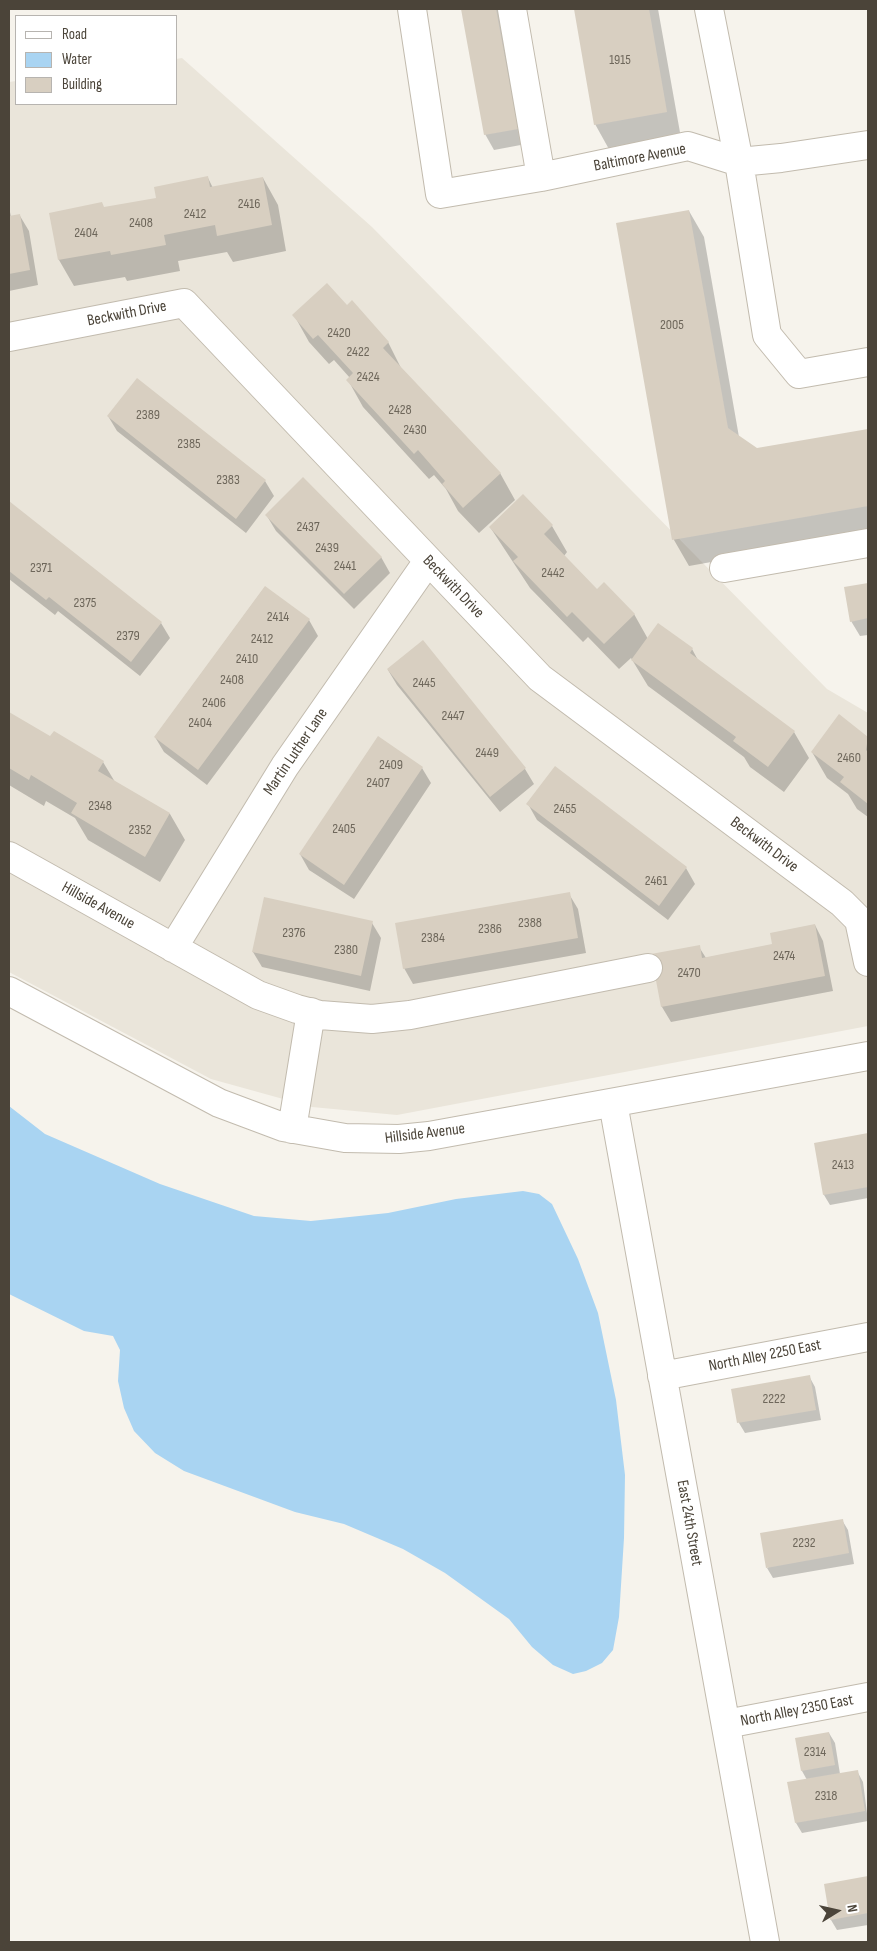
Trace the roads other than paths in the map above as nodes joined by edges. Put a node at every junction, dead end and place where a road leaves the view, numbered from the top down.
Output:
1 (412, 9) edge
2 (512, 9) edge
3 (710, 9) edge
4 (868, 145) edge
5 (739, 162) junction
6 (541, 177) junction
7 (9, 337) edge
8 (868, 362) edge
9 (868, 543) edge
10 (428, 561) junction
11 (724, 568) dead end
12 (9, 856) edge
13 (173, 948) junction
14 (868, 962) edge
15 (648, 968) dead end
16 (9, 991) edge
17 (311, 1012) junction
18 (868, 1056) edge
19 (613, 1103) junction
20 (292, 1129) junction
21 (868, 1337) edge
22 (662, 1376) junction
23 (868, 1697) edge
24 (726, 1724) junction
25 (765, 1942) edge

1 - 6 street, Baltimore Avenue
2 - 6 street
3 - 5 street
4 - 5 street, Baltimore Avenue
5 - 6 street, Baltimore Avenue
5 - 8 street
7 - 10 street, Beckwith Drive
9 - 11 street
10 - 13 street, Martin Luther Lane
10 - 14 street, Beckwith Drive
12 - 13 street, Hillside Avenue
13 - 17 street, Hillside Avenue
15 - 17 street, Hillside Avenue
16 - 20 street, Hillside Avenue
17 - 20 street
18 - 19 street, Hillside Avenue
19 - 20 street, Hillside Avenue
19 - 22 street, East 24th Street
21 - 22 street, North Alley 2250 East
22 - 24 street, East 24th Street
23 - 24 street, North Alley 2350 East
24 - 25 street, East 24th Street

